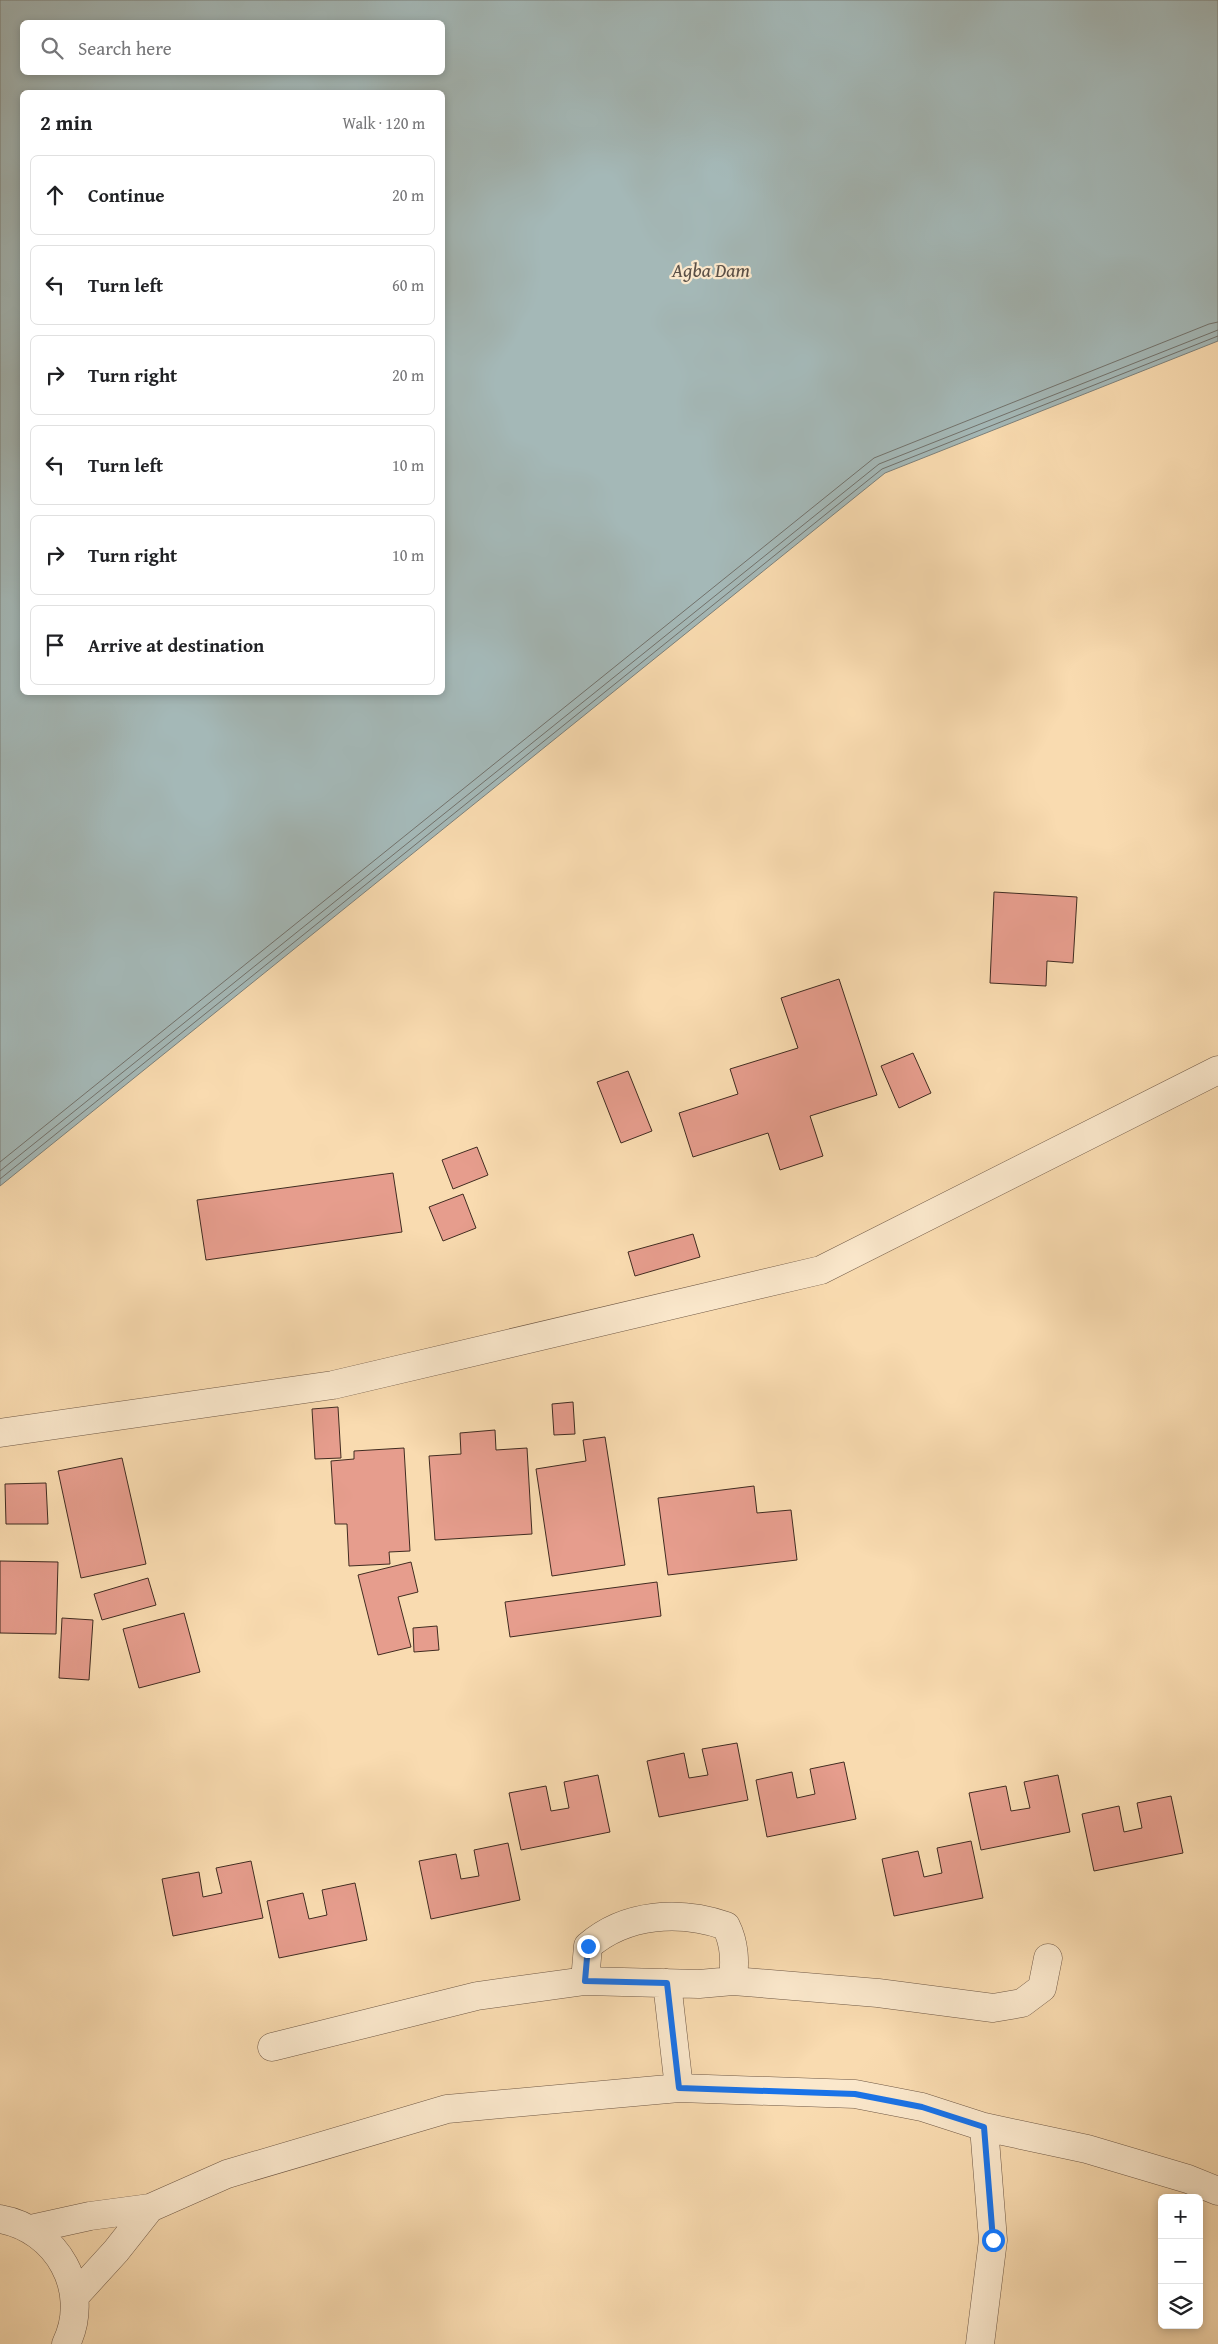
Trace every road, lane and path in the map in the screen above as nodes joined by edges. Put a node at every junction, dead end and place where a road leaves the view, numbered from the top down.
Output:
1 (1218, 1070) edge
2 (0, 1433) edge
3 (1048, 1958) dead end
4 (585, 1981) junction
5 (734, 1981) junction
6 (667, 1983) junction
7 (272, 2047) dead end
8 (679, 2088) junction
9 (984, 2127) junction
10 (1218, 2191) edge
11 (150, 2208) junction
12 (0, 2219) edge
13 (31, 2229) junction
14 (75, 2296) junction
15 (66, 2344) edge
16 (980, 2344) edge

1 - 2 street
3 - 5 street
4 - 5 street
4 - 6 street
4 - 7 street
5 - 6 street
6 - 8 street
8 - 9 street
8 - 11 street
9 - 10 street
9 - 16 street
11 - 13 street
11 - 14 street
12 - 13 street
13 - 14 street
14 - 15 street

